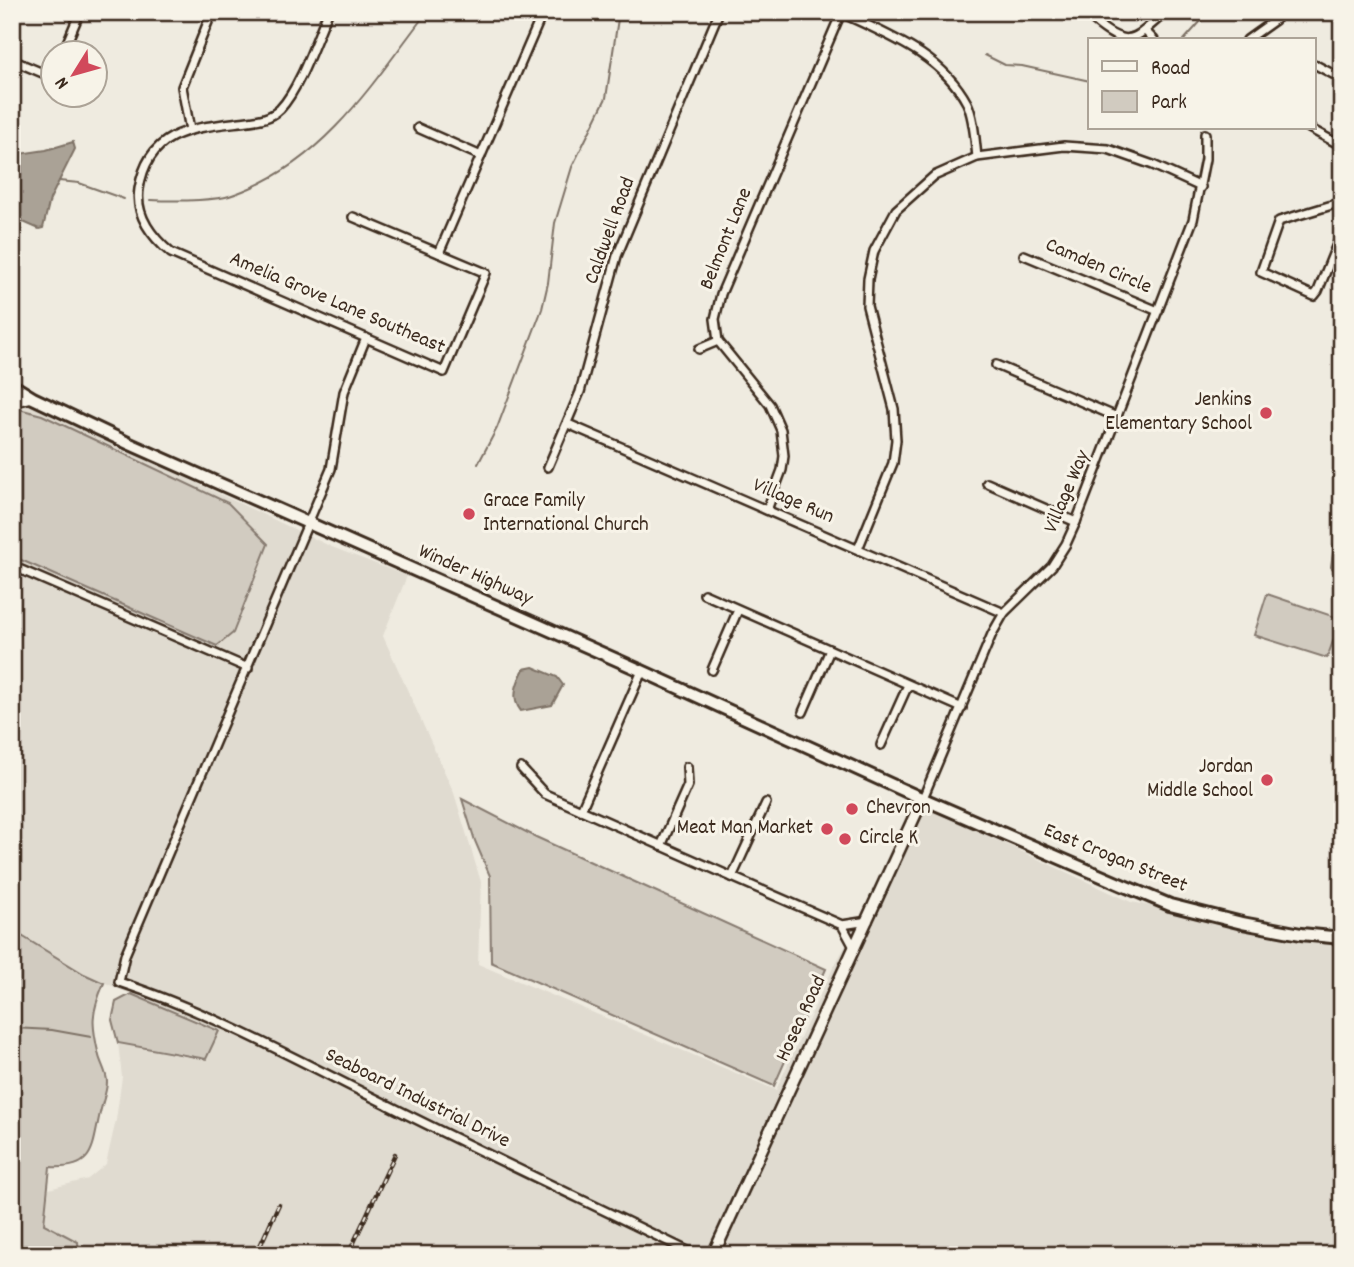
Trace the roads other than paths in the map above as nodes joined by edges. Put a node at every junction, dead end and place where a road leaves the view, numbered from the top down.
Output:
1 (80, 12) edge
2 (212, 12) edge
3 (328, 12) edge
4 (543, 12) edge
5 (719, 12) edge
6 (840, 12) edge
7 (1097, 12) edge
8 (1166, 12) edge
9 (1280, 12) edge
10 (1336, 12) edge
11 (1342, 15) edge
12 (1145, 31) junction
13 (1259, 31) junction
14 (69, 38) edge
15 (1118, 38) edge
16 (1131, 38) edge
17 (1152, 38) edge
18 (1250, 38) edge
19 (1265, 38) edge
20 (12, 60) edge
21 (1316, 65) edge
22 (38, 71) edge
23 (1342, 79) edge
24 (418, 128) dead end
25 (190, 130) junction
26 (1313, 130) edge
27 (1205, 134) dead end
28 (1342, 146) edge
29 (481, 156) junction
30 (978, 157) junction
31 (1201, 187) junction
32 (1342, 202) edge
33 (353, 217) dead end
34 (1342, 232) edge
35 (439, 253) junction
36 (1024, 255) dead end
37 (1158, 311) junction
38 (366, 338) junction
39 (718, 341) junction
40 (699, 349) dead end
41 (996, 365) dead end
42 (12, 385) edge
43 (33, 398) junction
44 (12, 402) edge
45 (1117, 417) junction
46 (568, 424) junction
47 (548, 467) dead end
48 (987, 483) dead end
49 (767, 510) junction
50 (1076, 522) junction
51 (310, 523) junction
52 (858, 549) junction
53 (12, 566) edge
54 (704, 594) dead end
55 (738, 610) junction
56 (1004, 612) junction
57 (830, 650) junction
58 (248, 668) junction
59 (712, 670) dead end
60 (642, 671) junction
61 (908, 685) junction
62 (962, 708) junction
63 (803, 712) dead end
64 (881, 745) dead end
65 (687, 767) dead end
66 (521, 768) dead end
67 (923, 798) junction
68 (766, 803) dead end
69 (581, 810) junction
70 (662, 846) junction
71 (732, 877) junction
72 (868, 921) junction
73 (842, 925) junction
74 (1342, 938) edge
75 (855, 949) junction
76 (696, 1255) edge
77 (713, 1255) edge

1 - 14 street
2 - 25 street
3 - 25 street, Amelia Grove Lane Southeast
4 - 29 street
5 - 46 street, Caldwell Road
6 - 30 street
6 - 39 street, Belmont Lane
7 - 15 street
8 - 12 street
9 - 13 street
10 - 11 street
12 - 16 street
12 - 17 street
13 - 18 street
13 - 19 street
20 - 22 street
21 - 23 street
24 - 29 street
25 - 38 street, Amelia Grove Lane Southeast
26 - 28 street
27 - 31 street, Village Way
29 - 35 street
30 - 31 street
30 - 52 street
31 - 37 street, Village Way
32 - 34 street
33 - 35 street, Amelia Grove Lane Southeast
35 - 38 street, Amelia Grove Lane Southeast
36 - 37 street, Camden Circle
37 - 45 street, Village Way
38 - 51 street
39 - 40 street
39 - 49 street
41 - 45 street
42 - 43 main road, Winder Highway
43 - 44 street
43 - 51 main road, Winder Highway
45 - 50 street, Village Way
46 - 47 street, Caldwell Road
46 - 49 street, Village Run
48 - 50 street
49 - 52 street, Village Run
50 - 56 street, Village Way
51 - 58 street
51 - 60 main road, Winder Highway
52 - 56 street, Village Run
53 - 58 street
54 - 55 street
55 - 57 street
55 - 59 street
56 - 62 street, Village Way
57 - 61 street
57 - 63 street
58 - 76 street, Seaboard Industrial Drive
60 - 67 main road, Winder Highway
60 - 69 street
61 - 62 street
61 - 64 street
62 - 67 street, Village Way
65 - 70 street
66 - 69 street
67 - 72 street, Hosea Road
67 - 74 main road, East Crogan Street
68 - 71 street
69 - 70 street
70 - 71 street
71 - 73 street
72 - 73 street
72 - 75 street, Hosea Road
73 - 75 street
75 - 77 street, Hosea Road

